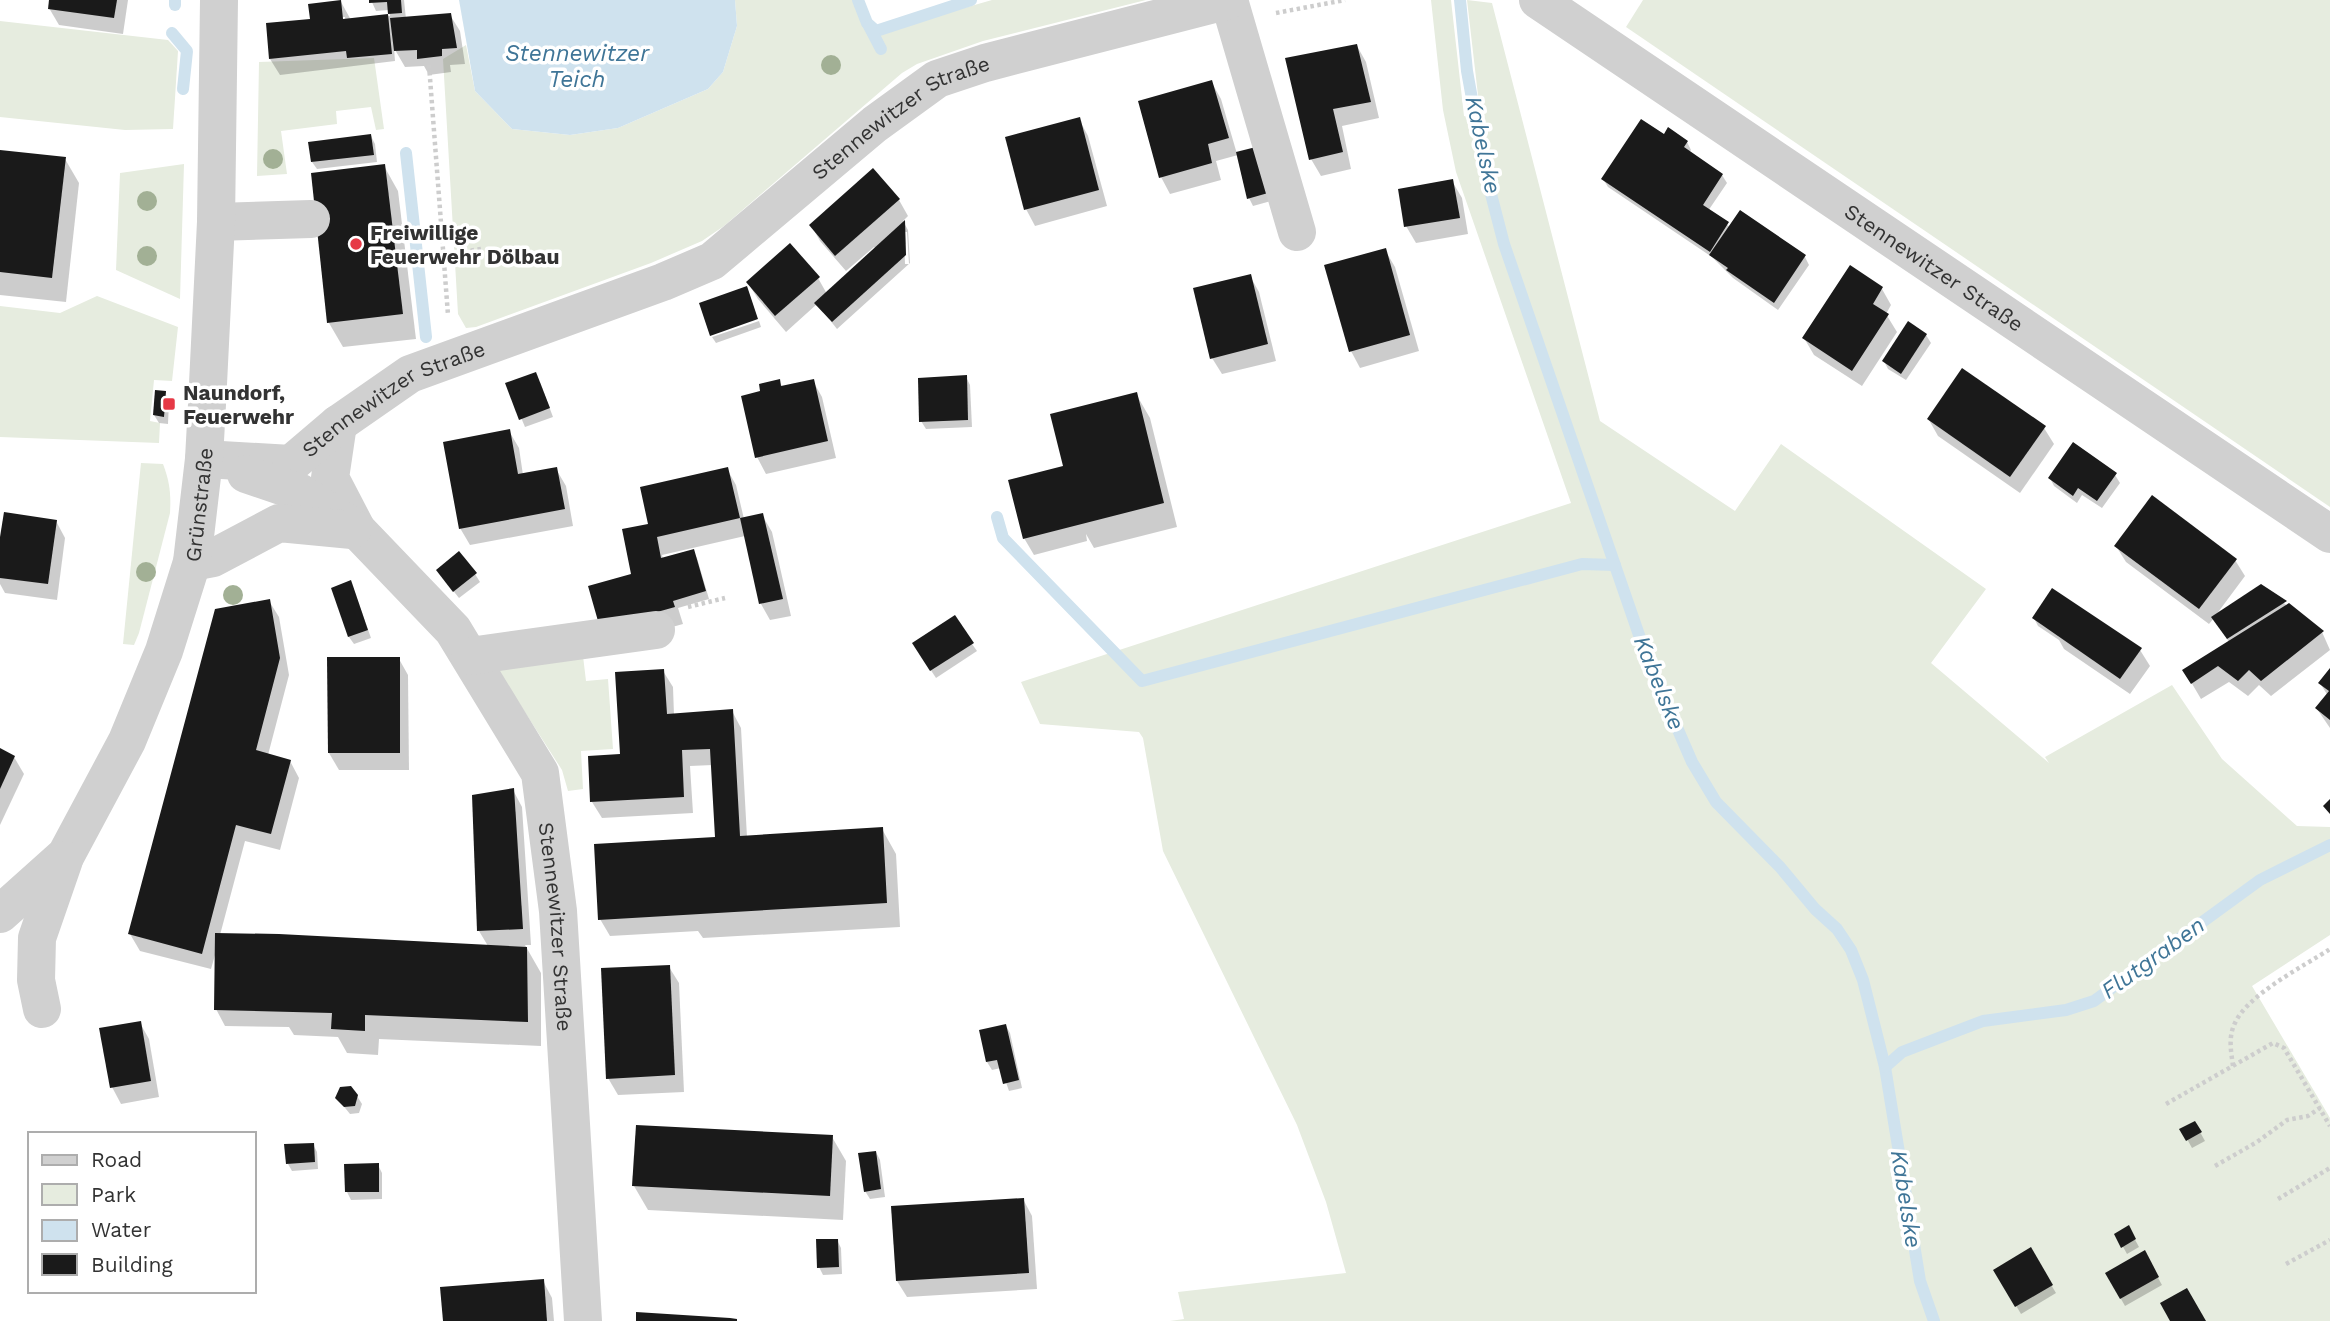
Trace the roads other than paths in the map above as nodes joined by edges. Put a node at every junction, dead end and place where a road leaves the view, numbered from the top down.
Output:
1 (219, 0) edge
2 (1229, 0) edge
3 (1538, 0) edge
4 (311, 219) dead end
5 (216, 222) junction
6 (1297, 232) dead end
7 (338, 424) junction
8 (204, 459) junction
9 (357, 530) junction
10 (2330, 534) edge
11 (192, 562) junction
12 (656, 630) dead end
13 (470, 656) junction
14 (66, 855) junction
15 (0, 914) edge
16 (42, 1009) dead end
17 (583, 1321) edge

1 - 5 street, Grünstraße
2 - 6 street
2 - 7 street, Stennewitzer Straße
3 - 10 street, Stennewitzer Straße
4 - 5 street
5 - 8 street, Grünstraße
7 - 8 street, Stennewitzer Straße
7 - 9 street
8 - 9 street, Stennewitzer Straße
8 - 11 street, Grünstraße
9 - 11 street
9 - 13 street, Stennewitzer Straße
11 - 14 street, Grünstraße
12 - 13 street
13 - 17 street, Stennewitzer Straße
14 - 15 street, Grünstraße
14 - 16 street

